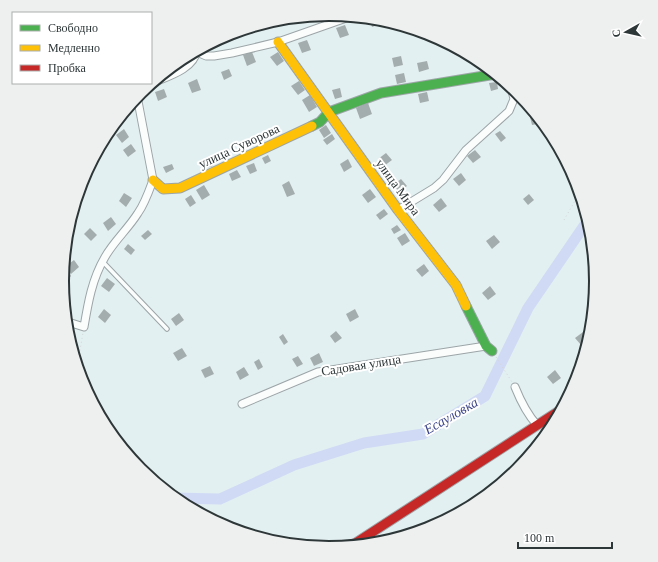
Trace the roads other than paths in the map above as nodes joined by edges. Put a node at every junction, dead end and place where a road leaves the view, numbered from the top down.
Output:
1 (337, 21) edge
2 (278, 42) junction
3 (203, 54) edge
4 (193, 60) edge
5 (175, 72) edge
6 (487, 75) edge
7 (514, 98) edge
8 (139, 105) edge
9 (329, 112) junction
10 (153, 180) junction
11 (398, 210) junction
12 (102, 261) junction
13 (72, 323) edge
14 (167, 329) dead end
15 (489, 348) joint
16 (516, 387) road end
17 (242, 404) dead end
18 (551, 416) edge
19 (537, 425) junction
20 (362, 539) edge

1 - 2 street
2 - 3 street
2 - 9 street, улица Мира
4 - 5 street
6 - 9 street, улица Суворова
7 - 11 street
8 - 10 street
9 - 10 street, улица Суворова
9 - 11 street, улица Мира
10 - 12 street
11 - 15 street, улица Мира
12 - 13 street
12 - 14 lane
15 - 17 street, Садовая улица
16 - 19 street
18 - 19 street
19 - 20 street

